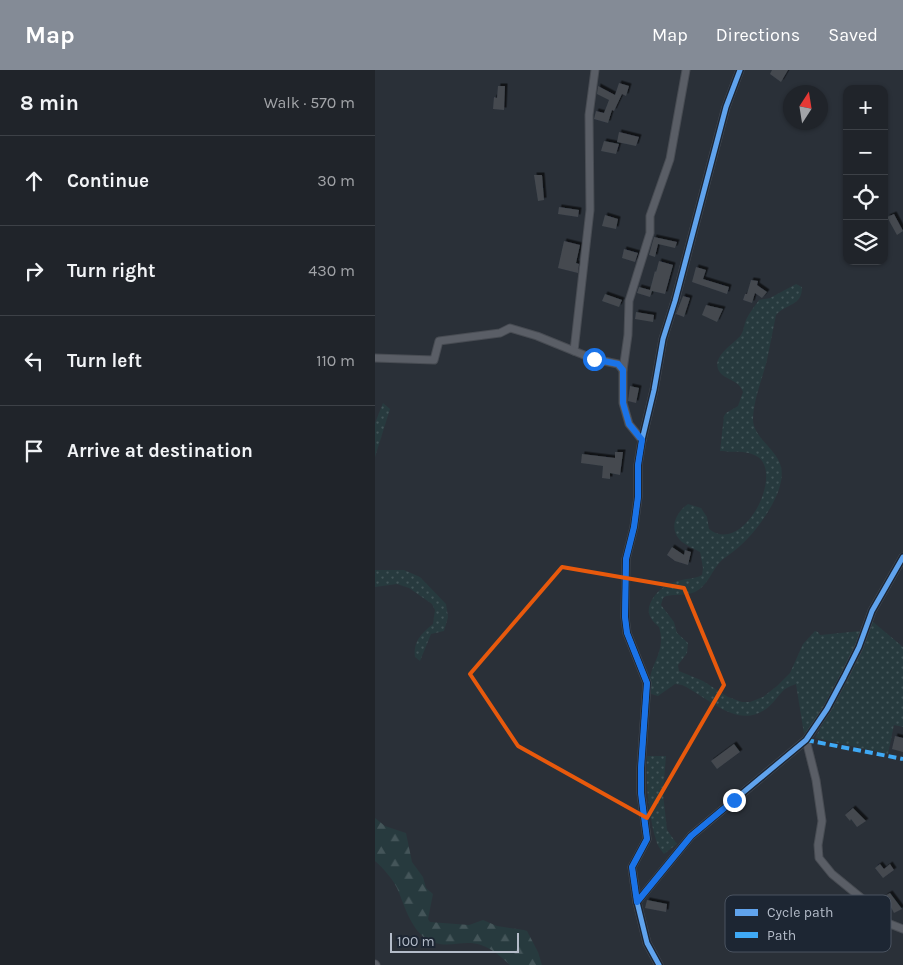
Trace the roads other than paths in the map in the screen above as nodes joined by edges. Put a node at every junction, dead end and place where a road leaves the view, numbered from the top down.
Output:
1 (595, 70) edge
2 (686, 70) edge
3 (740, 70) edge
4 (574, 351) junction
5 (375, 358) edge
6 (623, 370) junction
7 (642, 440) junction
8 (903, 557) edge
9 (805, 740) junction
10 (858, 895) edge
11 (637, 902) junction
12 (891, 924) edge
13 (903, 929) edge
14 (659, 965) edge

1 - 4 street
2 - 6 street
3 - 7 street
4 - 5 street
4 - 6 street
6 - 7 street
7 - 11 street
8 - 9 street
9 - 10 street
9 - 11 street
11 - 14 street
12 - 13 street

